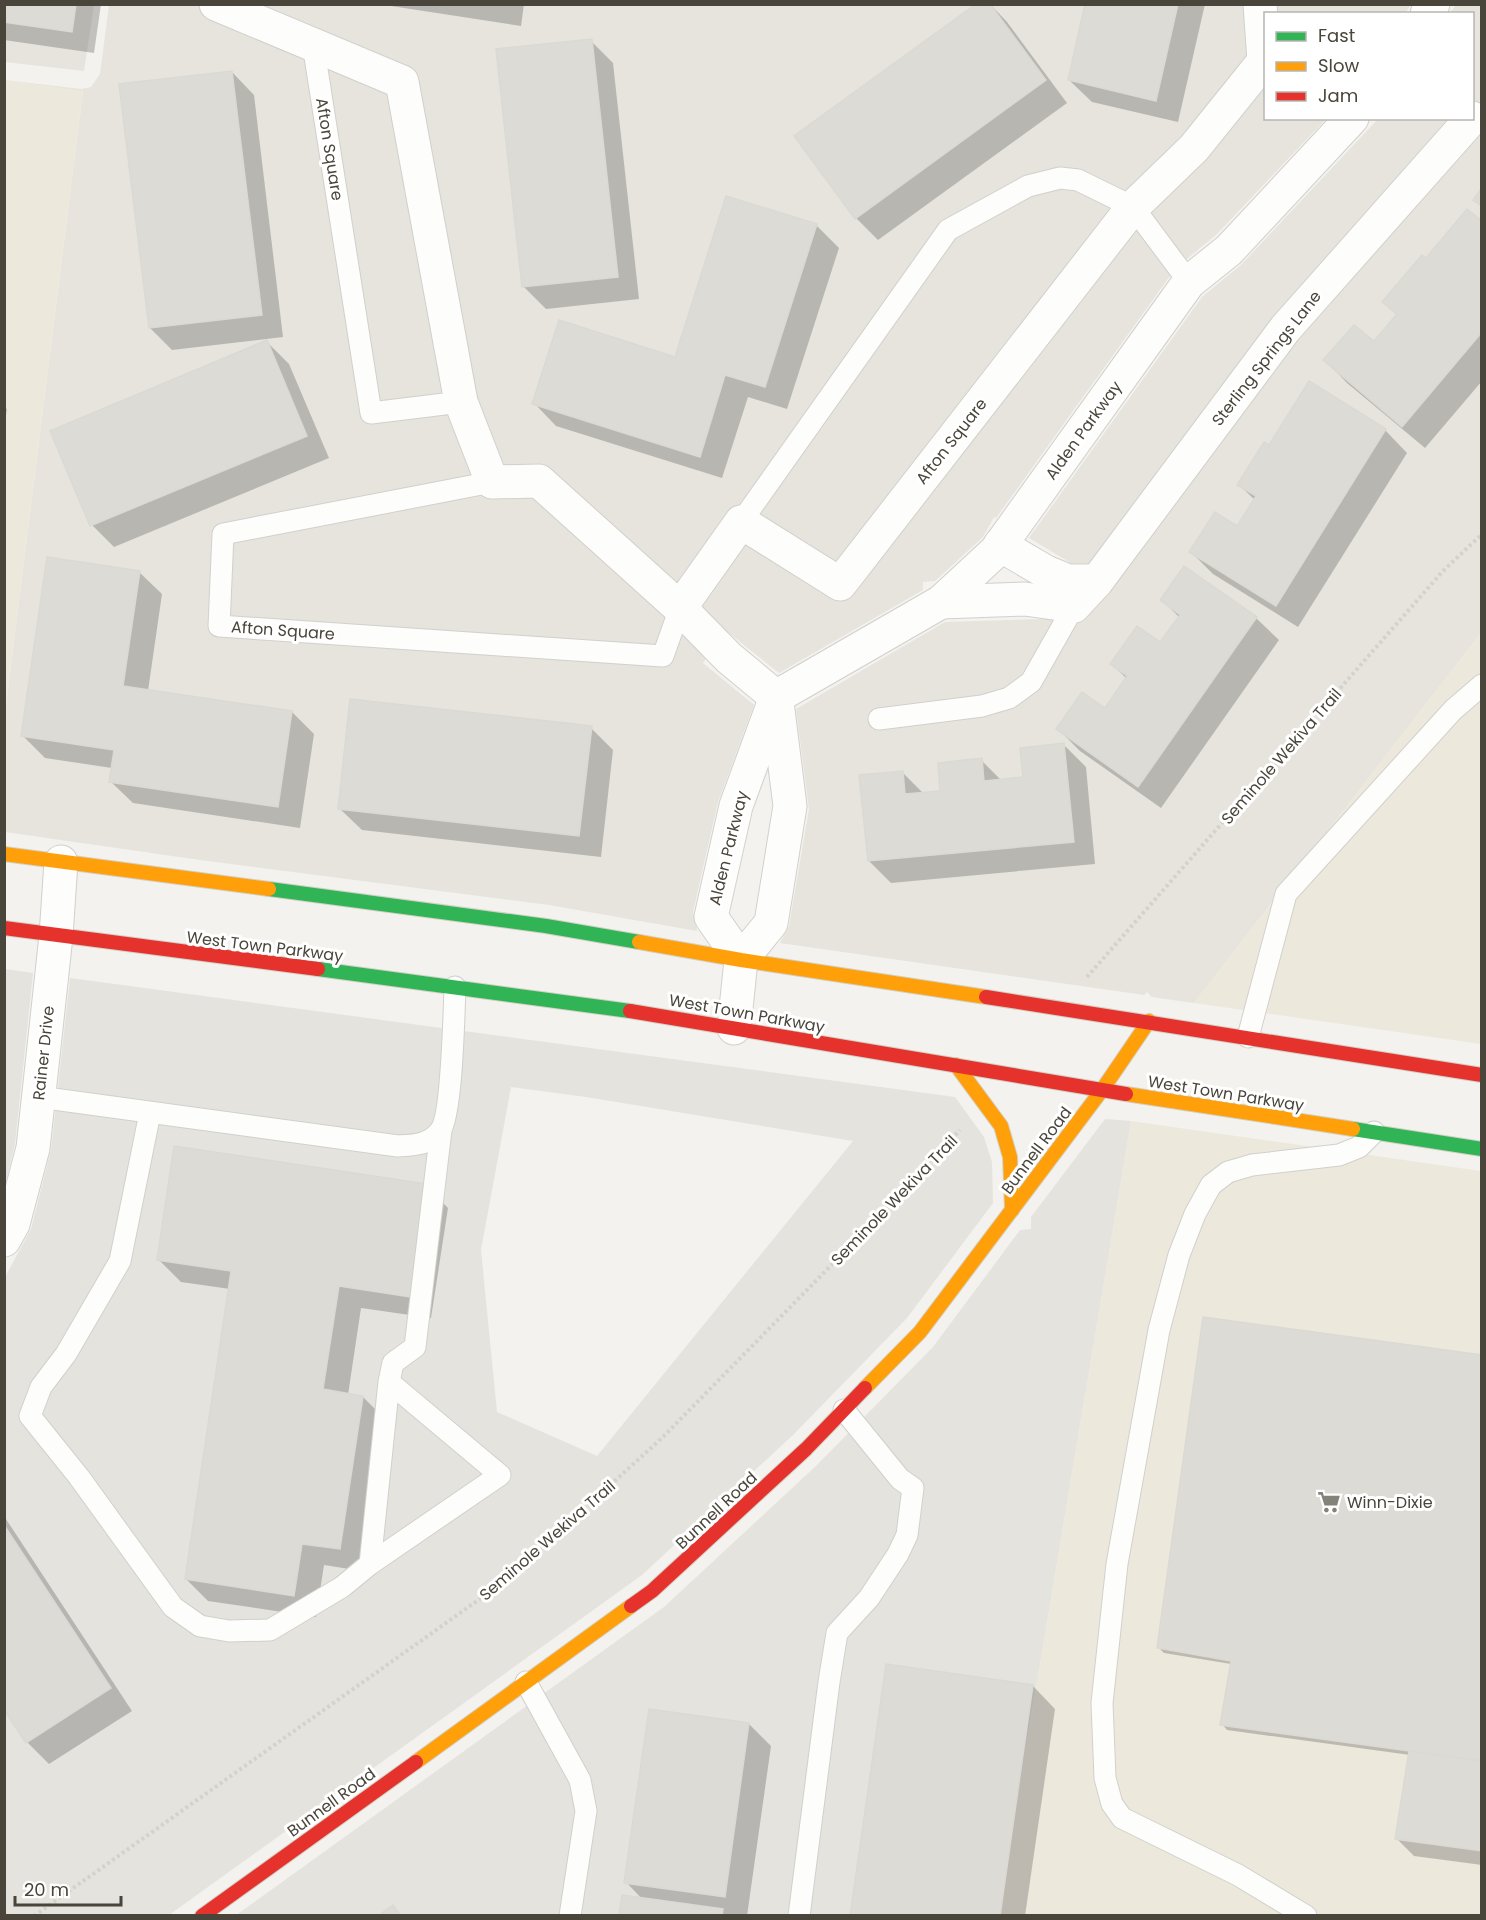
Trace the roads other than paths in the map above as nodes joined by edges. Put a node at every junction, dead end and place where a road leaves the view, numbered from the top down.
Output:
1 (216, 4) edge
2 (1260, 4) edge
3 (313, 44) junction
4 (1350, 120) edge
5 (1470, 120) edge
6 (1133, 207) junction
7 (1189, 282) junction
8 (461, 402) junction
9 (492, 482) junction
10 (741, 522) junction
11 (1000, 545) junction
12 (1097, 581) junction
13 (941, 602) junction
14 (1074, 606) junction
15 (680, 608) junction
16 (1482, 686) edge
17 (776, 697) junction
18 (879, 719) dead end
19 (4, 854) edge
20 (61, 862) junction
21 (4, 928) edge
22 (56, 936) junction
23 (741, 960) junction
24 (455, 987) junction
25 (1149, 1021) junction
26 (734, 1028) junction
27 (1248, 1037) junction
28 (956, 1065) junction
29 (1482, 1075) edge
30 (1102, 1090) junction
31 (39, 1097) junction
32 (150, 1113) junction
33 (441, 1130) junction
34 (1374, 1132) junction
35 (1482, 1149) edge
36 (1012, 1210) junction
37 (4, 1240) edge
38 (389, 1383) junction
39 (844, 1410) junction
40 (370, 1564) junction
41 (526, 1682) junction
42 (202, 1916) edge
43 (570, 1916) edge
44 (799, 1916) edge
45 (1306, 1916) edge

1 - 3 street
2 - 6 street, Afton Square
3 - 8 street
3 - 8 lane, Afton Square
4 - 7 street, Alden Parkway
5 - 12 street, Sterling Springs Lane
6 - 7 lane
6 - 10 lane, Afton Square
6 - 10 street, Afton Square
7 - 11 street, Alden Parkway
8 - 9 street
9 - 15 street, Afton Square
9 - 15 lane, Afton Square
10 - 15 street, Afton Square
11 - 12 street
11 - 13 street, Alden Parkway
12 - 14 street, Sterling Springs Lane
13 - 14 street
13 - 17 street, Alden Parkway
14 - 18 lane
15 - 17 street, Afton Square
16 - 27 lane
17 - 23 street
17 - 23 street, Alden Parkway
19 - 20 street
20 - 22 street, Rainer Drive
20 - 23 street
21 - 22 street, West Town Parkway
22 - 24 street, West Town Parkway
22 - 31 street, Rainer Drive
23 - 25 street
23 - 26 street
24 - 26 street, West Town Parkway
24 - 33 lane
25 - 27 street
25 - 30 street, Bunnell Road
26 - 28 street, West Town Parkway
27 - 29 street
28 - 30 street, West Town Parkway
28 - 36 street
30 - 34 street, West Town Parkway
30 - 36 street, Bunnell Road
31 - 32 lane
31 - 37 street, Rainer Drive
32 - 33 lane
32 - 40 lane
33 - 38 lane
34 - 35 street, West Town Parkway
34 - 45 lane
36 - 39 street, Bunnell Road
38 - 40 lane
38 - 40 lane
39 - 41 street, Bunnell Road
39 - 44 lane
41 - 42 street, Bunnell Road
41 - 43 lane

